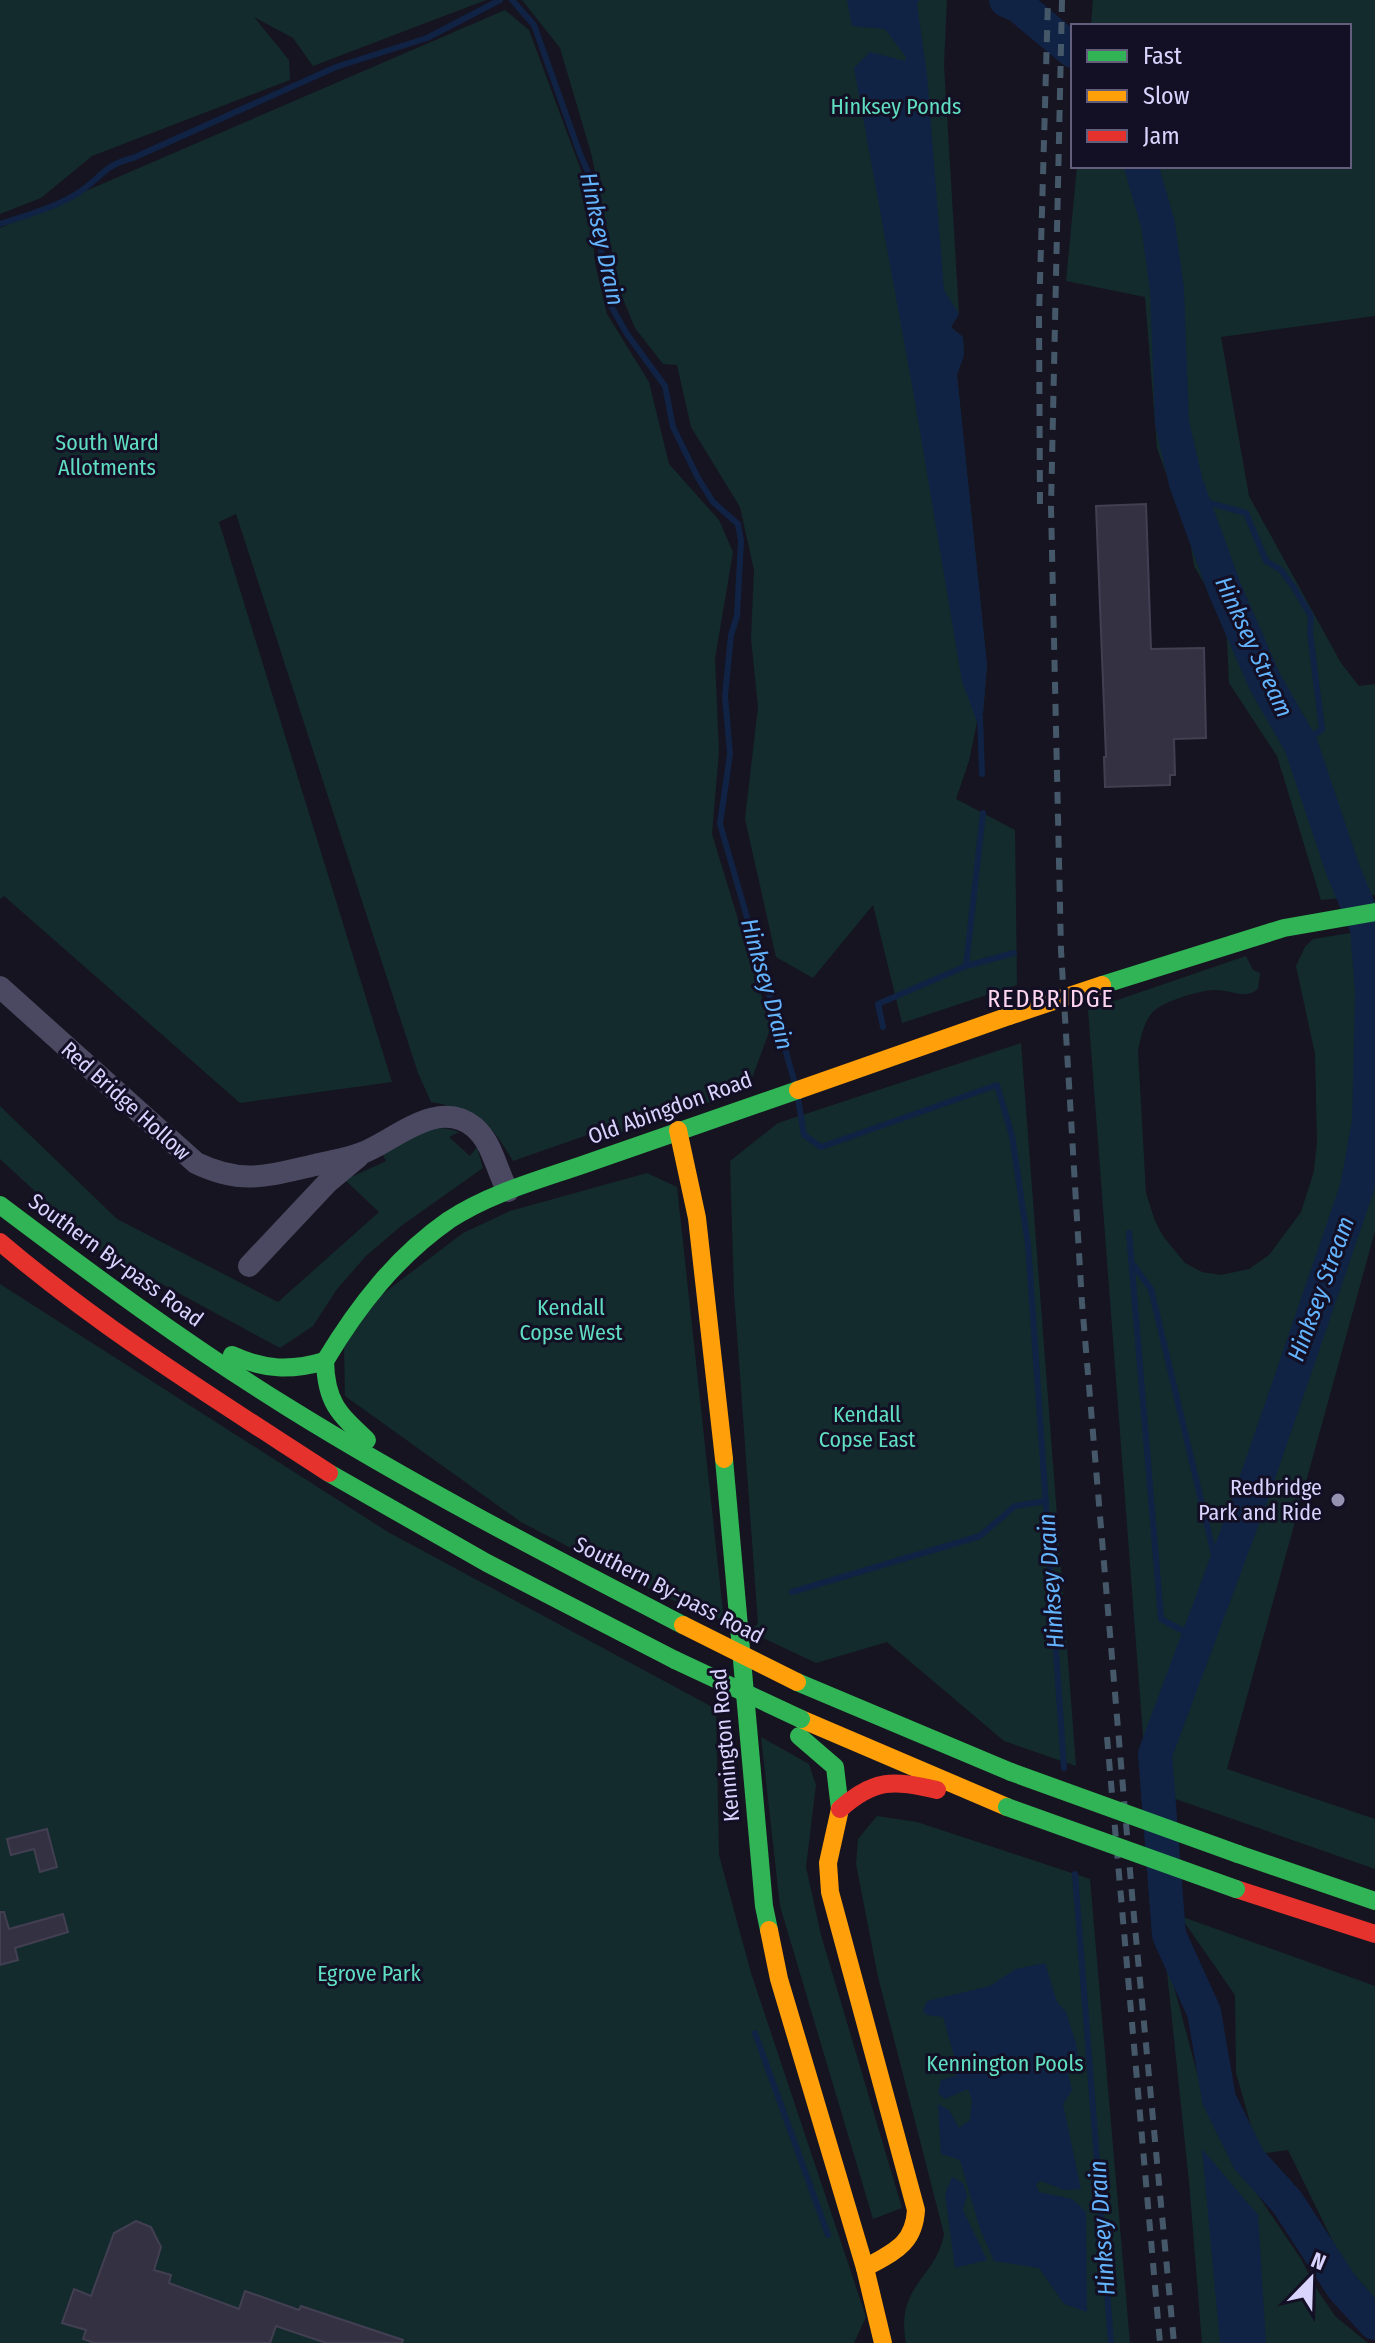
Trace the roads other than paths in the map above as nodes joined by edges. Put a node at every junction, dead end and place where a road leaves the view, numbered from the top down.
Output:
1 (1375, 912) edge
2 (0, 987) edge
3 (678, 1130) junction
4 (363, 1153) junction
5 (508, 1191) junction
6 (0, 1205) edge
7 (0, 1242) edge
8 (0, 1255) edge
9 (249, 1266) dead end
10 (35, 1272) junction
11 (162, 1324) junction
12 (325, 1361) junction
13 (412, 1482) junction
14 (800, 1728) junction
15 (1007, 1807) junction
16 (840, 1809) junction
17 (1375, 1901) edge
18 (1375, 1934) edge
19 (865, 2268) junction
20 (883, 2343) edge

1 - 3 main road, Old Abingdon Road, bridge
2 - 4 street, Red Bridge Hollow
3 - 5 main road, Old Abingdon Road
3 - 19 main road, Kennington Road
4 - 5 street, Red Bridge Hollow
4 - 9 street, Red Bridge Hollow
5 - 12 main road, Old Abingdon Road
6 - 11 main road, Southern By-pass Road
7 - 10 main road
8 - 10 main road
10 - 14 main road, bridge
11 - 12 main road
11 - 13 main road, Southern By-pass Road
12 - 13 main road
13 - 17 main road, Southern By-pass Road, bridge
14 - 15 main road
14 - 16 main road
15 - 16 main road
15 - 18 main road, bridge
16 - 19 main road
19 - 20 main road, Kennington Road

